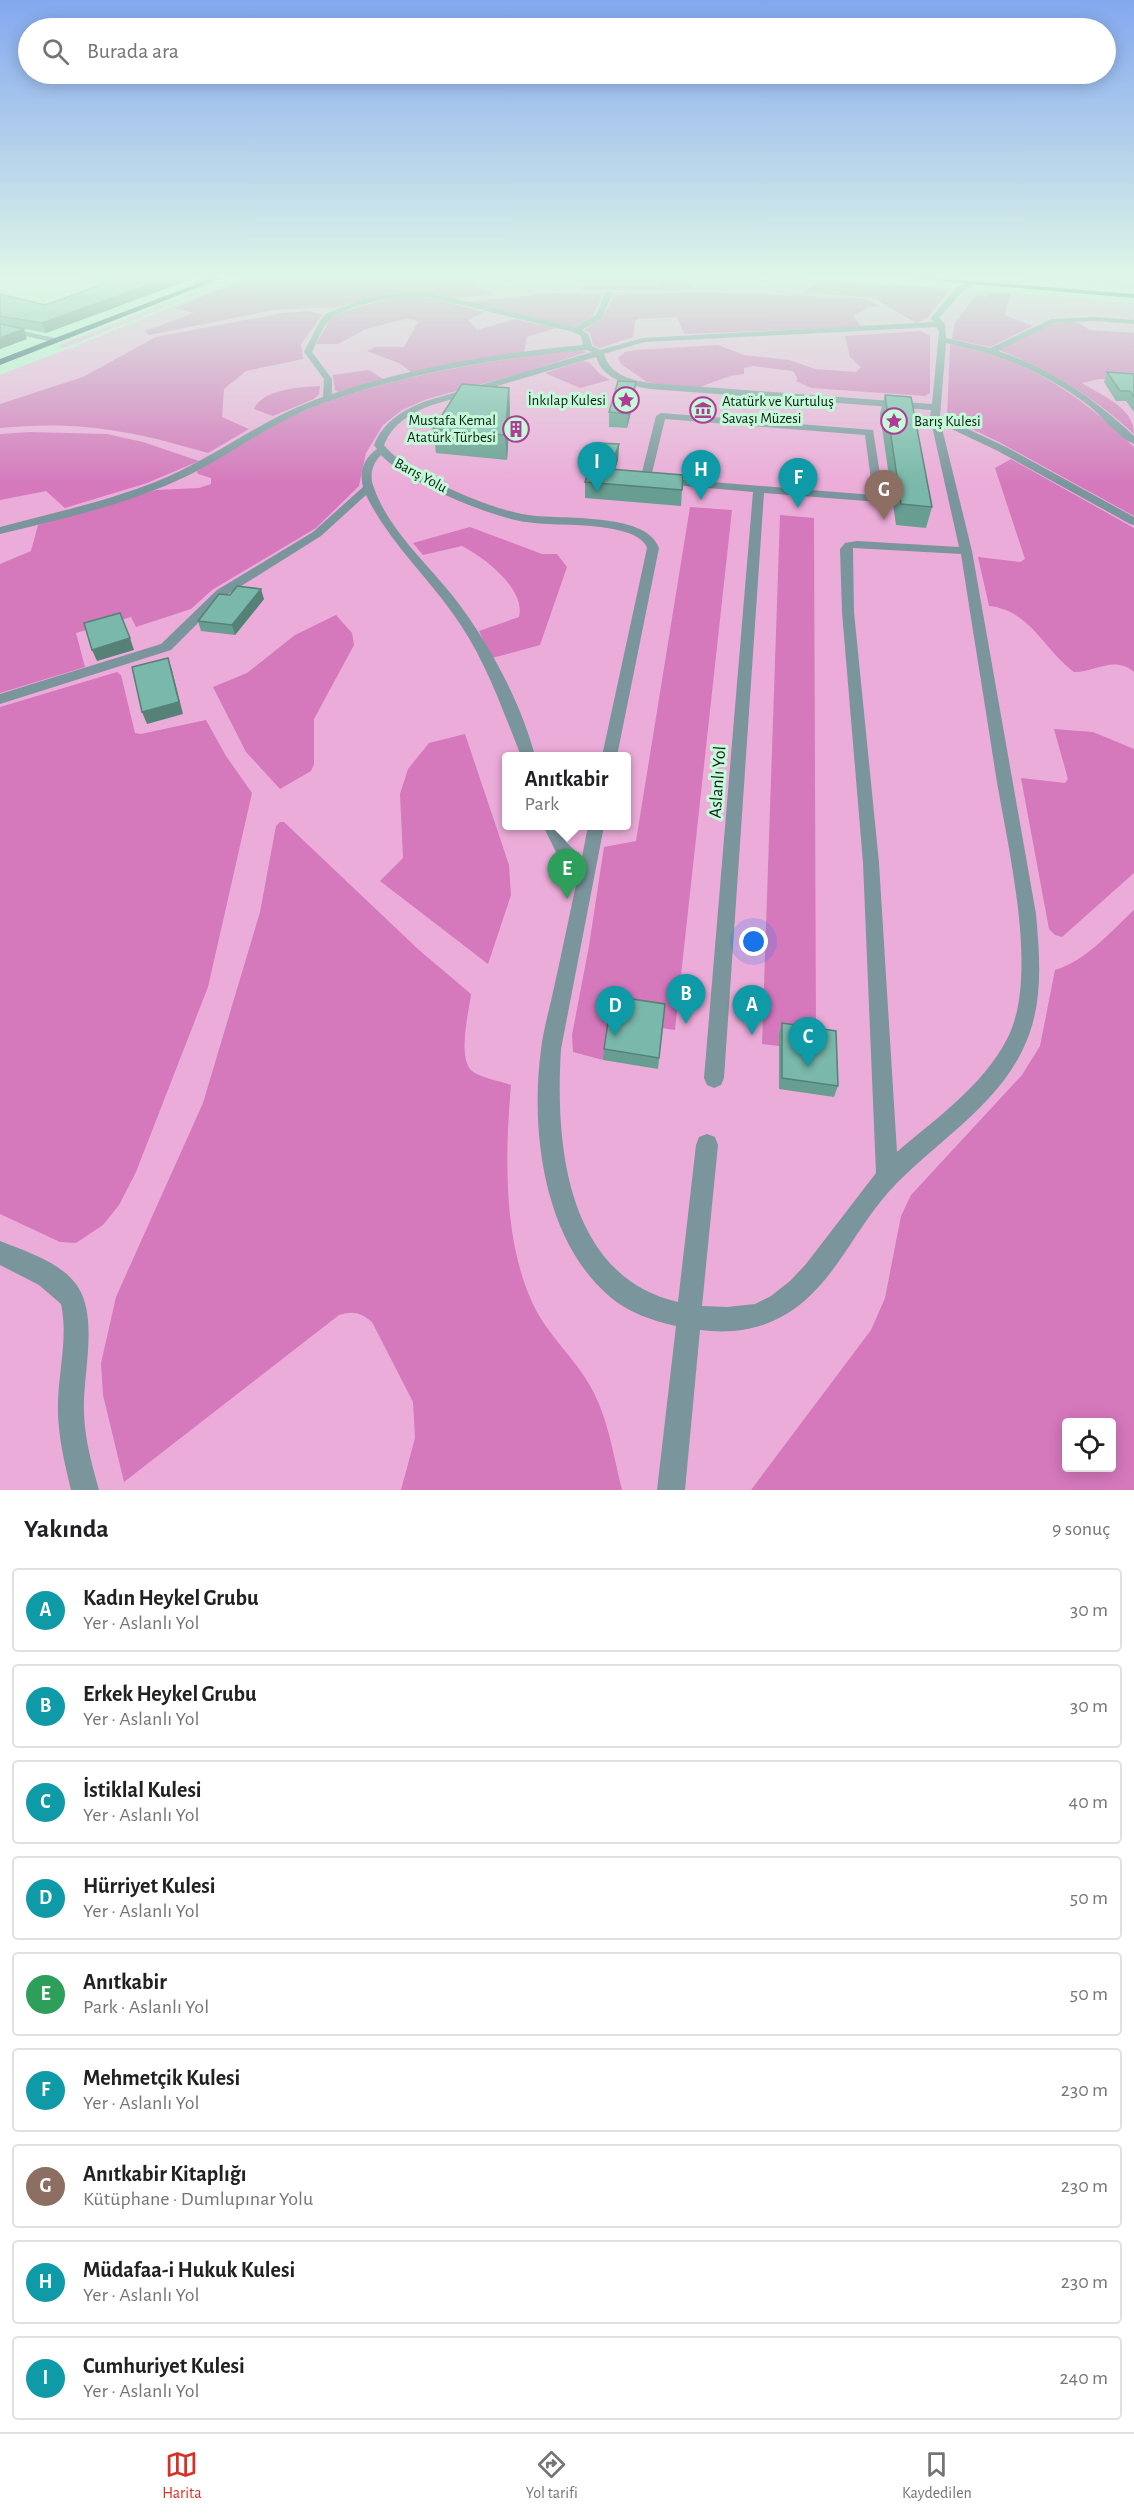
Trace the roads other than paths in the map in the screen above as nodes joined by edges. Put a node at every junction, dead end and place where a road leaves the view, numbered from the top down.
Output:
1 (41, 347) edge
2 (310, 347) edge
3 (588, 347) joint
4 (617, 347) edge
5 (942, 347) edge
6 (975, 347) edge
7 (1000, 347) edge
8 (993, 350) junction
9 (599, 353) junction
10 (0, 362) edge
11 (327, 399) junction
12 (935, 412) junction
13 (1134, 441) edge
14 (639, 446) dead end
15 (653, 447) junction
16 (382, 450) junction
17 (368, 488) junction
18 (759, 490) junction
19 (1134, 522) edge
20 (0, 531) edge
21 (966, 551) junction
22 (0, 699) edge
23 (526, 752) edge
24 (611, 752) edge
25 (553, 830) edge
26 (595, 830) edge
27 (588, 868) junction
28 (714, 1078) dead end
29 (707, 1144) dead end
30 (887, 1177) junction
31 (0, 1253) edge
32 (689, 1318) junction
33 (85, 1490) edge
34 (671, 1490) edge

1 - 10 main road
2 - 11 street
3 - 9 street
3 - 11 street
4 - 9 street, Barış Yolu
5 - 12 street
6 - 8 street
7 - 8 street
8 - 13 street
9 - 12 street
9 - 16 street, Barış Yolu
11 - 20 street
12 - 19 street
12 - 21 street
14 - 15 street
15 - 18 street
15 - 18 street
16 - 17 street
16 - 24 street, Barış Yolu
17 - 22 street
17 - 23 street
18 - 28 street, Aslanlı Yol
21 - 30 street
21 - 30 street
25 - 27 street
26 - 27 street
27 - 32 street
29 - 32 street
30 - 32 street
31 - 33 street
32 - 34 street

